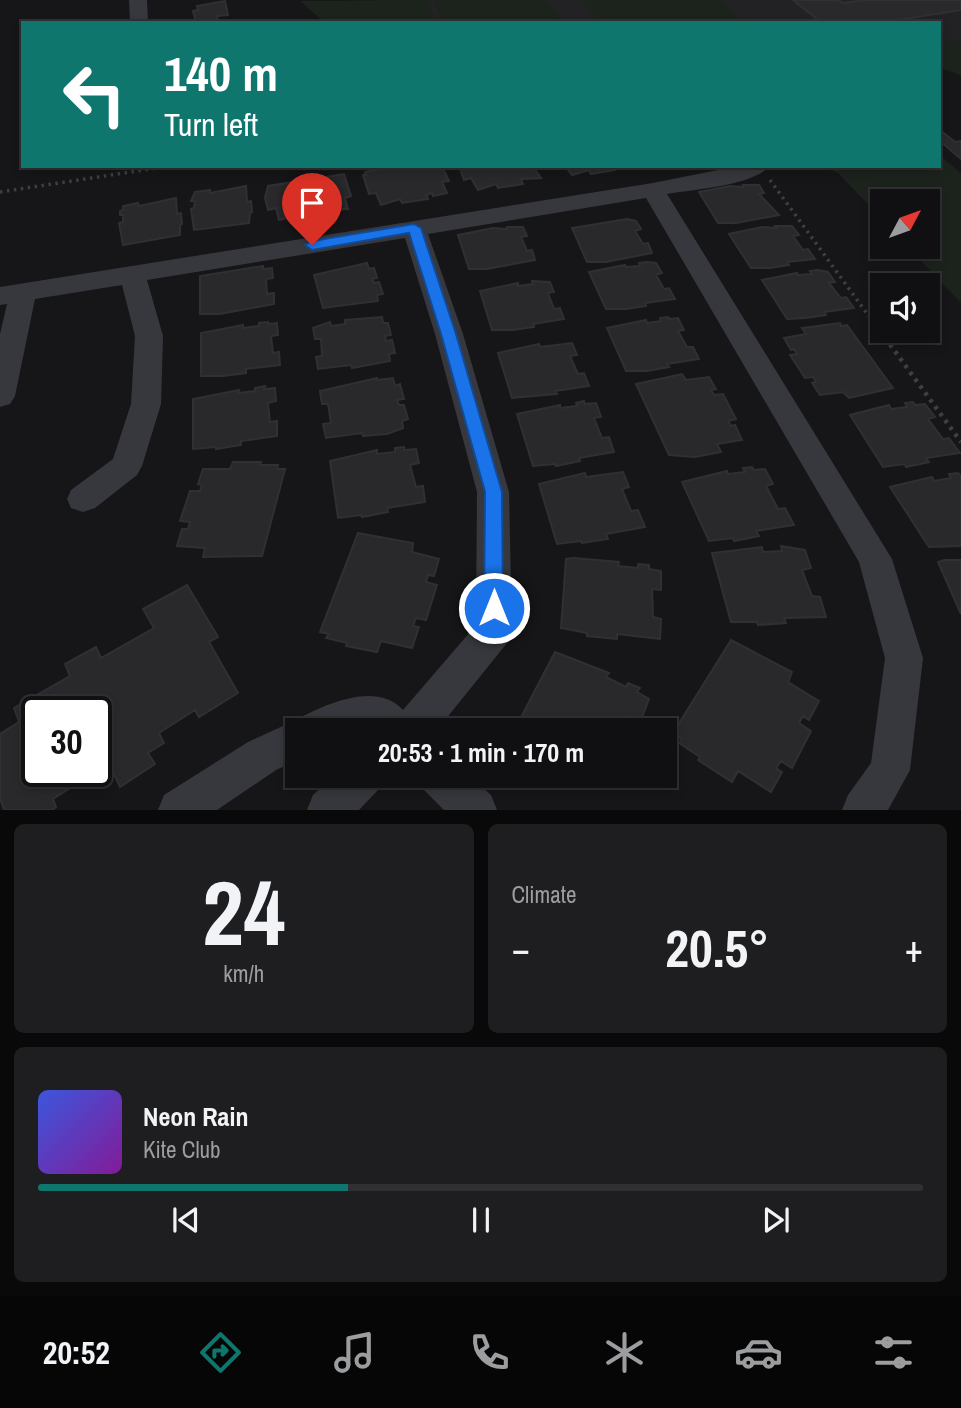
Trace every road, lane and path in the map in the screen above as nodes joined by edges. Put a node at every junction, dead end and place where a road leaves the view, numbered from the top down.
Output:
1 (138, 0) edge
2 (139, 21) edge
3 (157, 168) edge
4 (754, 172) edge
5 (653, 190) junction
6 (0, 192) edge
7 (414, 228) junction
8 (133, 275) junction
9 (11, 294) edge
10 (6, 344) edge
11 (0, 396) edge
12 (961, 442) edge
13 (83, 499) dead end
14 (355, 718) edge
15 (385, 718) edge
16 (422, 718) edge
17 (285, 745) edge
18 (351, 788) edge
19 (451, 788) edge
20 (179, 810) edge
21 (327, 810) edge
22 (476, 810) edge
23 (863, 810) edge

1 - 2 street
3 - 6 path
4 - 5 street
4 - 12 path
5 - 7 street
5 - 23 street
7 - 8 street
7 - 16 street
8 - 9 street
8 - 13 street
9 - 10 street
10 - 11 street
14 - 15 street
17 - 20 street
18 - 21 street
19 - 22 street

